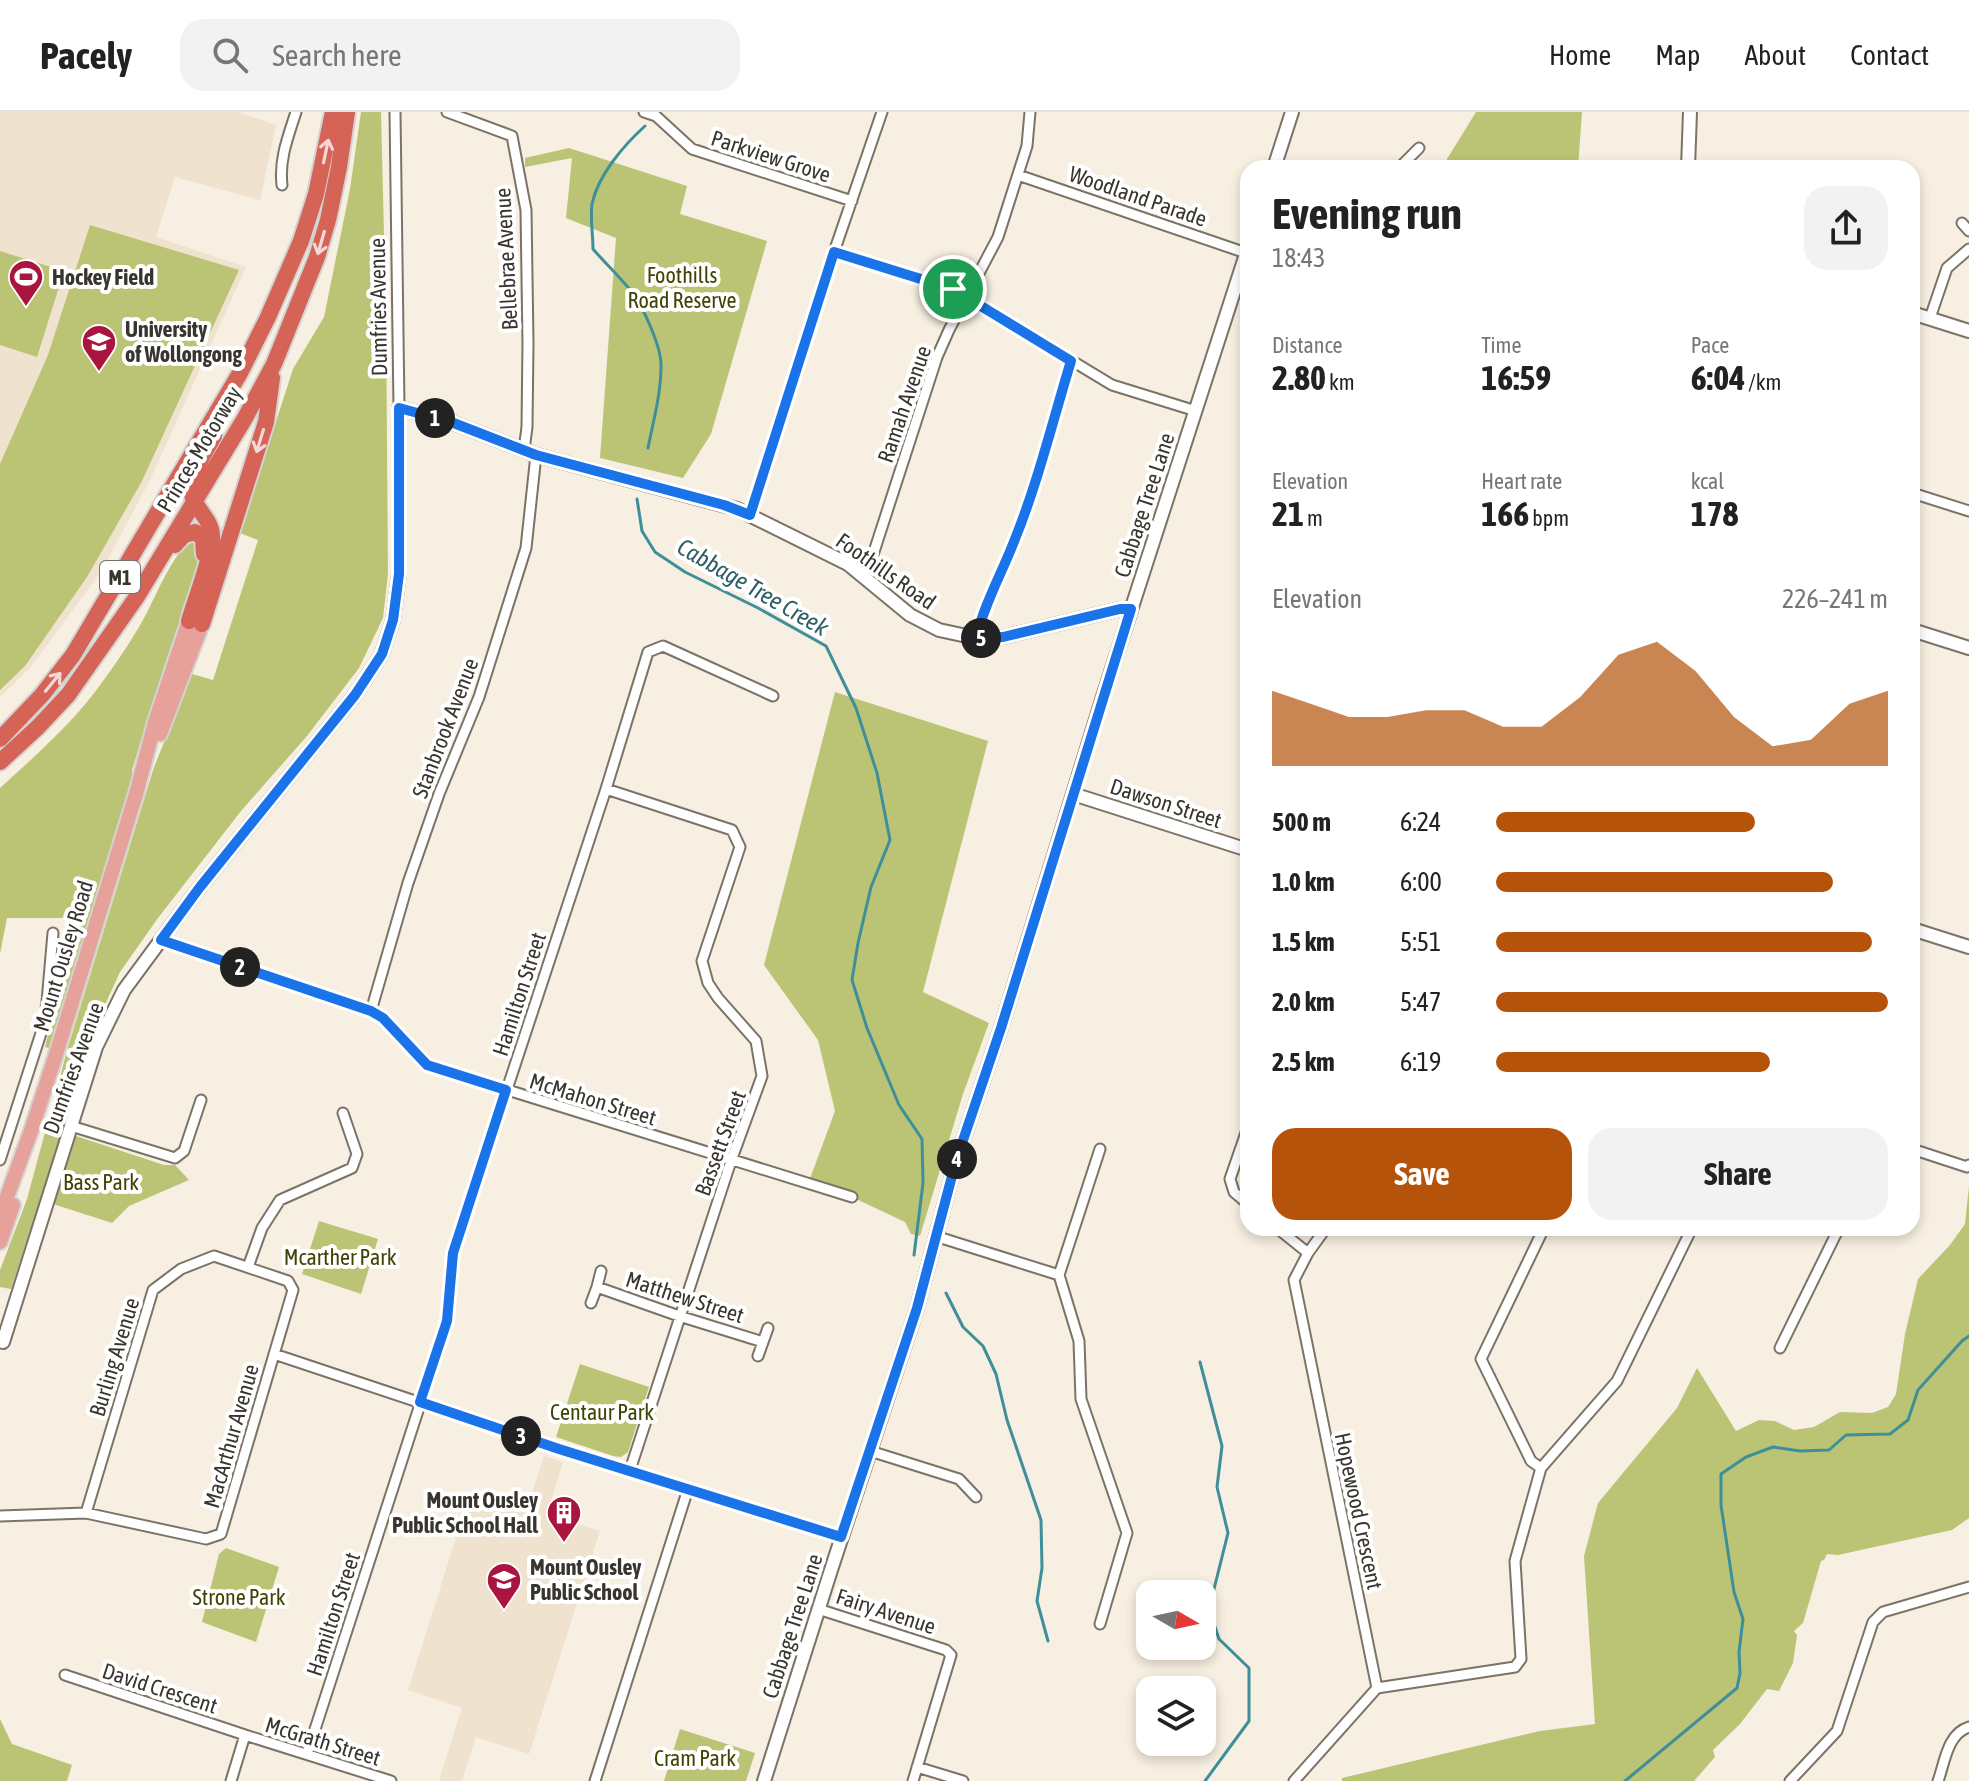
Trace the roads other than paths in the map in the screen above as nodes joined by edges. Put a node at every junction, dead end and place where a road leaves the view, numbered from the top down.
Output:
1 (296, 112) edge
2 (333, 112) edge
3 (347, 112) edge
4 (395, 112) edge
5 (447, 112) edge
6 (644, 112) edge
7 (882, 112) edge
8 (1030, 112) edge
9 (1292, 112) edge
10 (1690, 112) edge
11 (1419, 148) dead end
12 (1277, 160) edge
13 (1407, 160) edge
14 (1688, 160) edge
15 (1018, 175) junction
16 (282, 185) dead end
17 (316, 194) junction
18 (852, 201) junction
19 (1240, 249) edge
20 (1969, 249) edge
21 (834, 252) junction
22 (1240, 273) edge
23 (967, 296) junction
24 (1920, 315) edge
25 (1930, 318) junction
26 (1969, 331) edge
27 (1071, 361) junction
28 (274, 364) junction
29 (399, 408) junction
30 (1196, 411) junction
31 (530, 452) junction
32 (1920, 496) edge
33 (194, 501) junction
34 (1969, 511) edge
35 (750, 515) junction
36 (863, 574) junction
37 (1131, 609) junction
38 (196, 622) junction
39 (1920, 633) edge
40 (976, 638) junction
41 (1969, 648) edge
42 (773, 696) dead end
43 (38, 727) junction
44 (0, 739) edge
45 (0, 762) edge
46 (606, 789) junction
47 (1073, 794) junction
48 (1240, 847) edge
49 (1920, 932) edge
50 (53, 933) dead end
51 (161, 940) junction
52 (1969, 947) edge
53 (371, 1011) junction
54 (506, 1090) junction
55 (201, 1100) dead end
56 (343, 1113) dead end
57 (71, 1126) junction
58 (31, 1131) junction
59 (1100, 1149) dead end
60 (1240, 1150) edge
61 (1920, 1152) edge
62 (0, 1160) edge
63 (731, 1161) junction
64 (1969, 1165) edge
65 (852, 1197) dead end
66 (1240, 1197) edge
67 (0, 1216) edge
68 (935, 1236) junction
69 (1287, 1236) edge
70 (1320, 1236) edge
71 (1540, 1236) edge
72 (1688, 1236) edge
73 (1835, 1236) edge
74 (0, 1242) edge
75 (1308, 1253) junction
76 (248, 1267) junction
77 (601, 1271) dead end
78 (1059, 1275) junction
79 (597, 1287) junction
80 (591, 1303) dead end
81 (679, 1316) junction
82 (768, 1328) dead end
83 (763, 1342) junction
84 (1, 1345) edge
85 (1780, 1348) dead end
86 (274, 1354) junction
87 (758, 1356) dead end
88 (420, 1402) junction
89 (870, 1451) junction
90 (1541, 1468) junction
91 (630, 1470) junction
92 (688, 1489) junction
93 (976, 1497) dead end
94 (86, 1513) junction
95 (0, 1516) edge
96 (841, 1537) junction
97 (1969, 1587) edge
98 (818, 1609) junction
99 (1100, 1624) dead end
100 (65, 1675) dead end
101 (1377, 1688) junction
102 (1969, 1727) edge
103 (245, 1735) junction
104 (307, 1754) junction
105 (917, 1767) junction
106 (231, 1781) edge
107 (391, 1781) edge
108 (595, 1781) edge
109 (764, 1781) edge
110 (913, 1781) edge
111 (963, 1781) edge
112 (1294, 1781) edge
113 (1790, 1781) edge
114 (1938, 1781) edge

1 - 16 street
17 -> 2 highway, Princes Motorway / M1
3 -> 28 highway, Princes Motorway / M1
4 - 29 street, Dumfries Avenue
5 - 31 street, Bellebrae Avenue
6 - 18 street, Parkview Grove
7 - 18 street
8 - 15 street, Ramah Avenue
9 - 12 street
10 - 14 street
11 - 13 street
15 - 19 street, Woodland Parade
15 - 23 street, Ramah Avenue
17 - 33 highway
44 -> 17 highway, Princes Motorway / M1
18 - 21 street
20 - 25 street
21 - 23 street
21 - 35 street
22 - 30 street, Cabbage Tree Lane
23 - 27 street
23 - 36 street, Ramah Avenue
24 - 25 street
25 - 26 street
27 - 30 street
27 - 40 street
28 - 33 highway, Princes Motorway / M1
28 -> 38 highway
29 - 31 street, Foothills Road
29 - 51 street, Dumfries Avenue
30 - 37 street, Cabbage Tree Lane
31 - 35 street, Foothills Road
31 - 53 street, Stanbrook Avenue
32 - 34 street
33 - 38 highway
33 - 43 highway, Princes Motorway / M1
35 - 36 street, Foothills Road
36 - 40 street, Foothills Road
37 - 40 street, Foothills Road
37 - 47 street, Cabbage Tree Lane
38 - 43 highway
38 - 58 main road, Mount Ousley Road
39 - 41 street
42 - 46 street, Hamilton Street
43 - 45 highway, Princes Motorway / M1
46 - 54 street, Hamilton Street
46 - 63 street, Bassett Street
47 - 48 street, Dawson Street
47 - 68 street, Cabbage Tree Lane
49 - 52 street
50 - 62 street, Mount Ousley Road
51 - 53 street, McMahon Street
51 - 57 street, Dumfries Avenue
53 - 54 street, McMahon Street
54 - 63 street, McMahon Street
54 - 88 street, Hamilton Street
55 - 57 street
56 - 76 street
57 - 84 street, Dumfries Avenue
58 - 67 main road, Mount Ousley Road
58 - 74 main road, Mount Ousley Road
59 - 78 street
60 - 66 street
61 - 64 street
63 - 65 street, McMahon Street
63 - 81 street, Bassett Street
68 - 78 street
68 - 89 street, Cabbage Tree Lane
69 - 75 street
70 - 75 street, Hopewood Crescent
71 - 90 street
72 - 90 street
73 - 85 street
75 - 101 street, Hopewood Crescent
76 - 86 street, Burling Avenue
76 - 94 street, Burling Avenue
77 - 79 street, Matthew Street
78 - 99 street
79 - 80 street, Matthew Street
79 - 81 street, Matthew Street
81 - 83 street, Matthew Street
81 - 91 street, Bassett Street
82 - 83 street, Matthew Street
83 - 87 street, Matthew Street
86 - 88 street
86 - 94 street, MacArthur Avenue
88 - 91 street
88 - 104 street, Hamilton Street
89 - 93 street
89 - 96 street, Cabbage Tree Lane
90 - 101 street
91 - 92 street
92 - 96 street
92 - 108 street
94 - 95 street
96 - 98 street, Cabbage Tree Lane
97 - 113 street
98 - 105 street, Fairy Avenue
98 - 109 street, Cabbage Tree Lane
100 - 103 street, David Crescent
101 - 112 street
102 - 114 street
103 - 104 street, McGrath Street
103 - 106 street, McGrath Street
104 - 107 street, McGrath Street
105 - 110 street, Fairy Avenue
105 - 111 street

